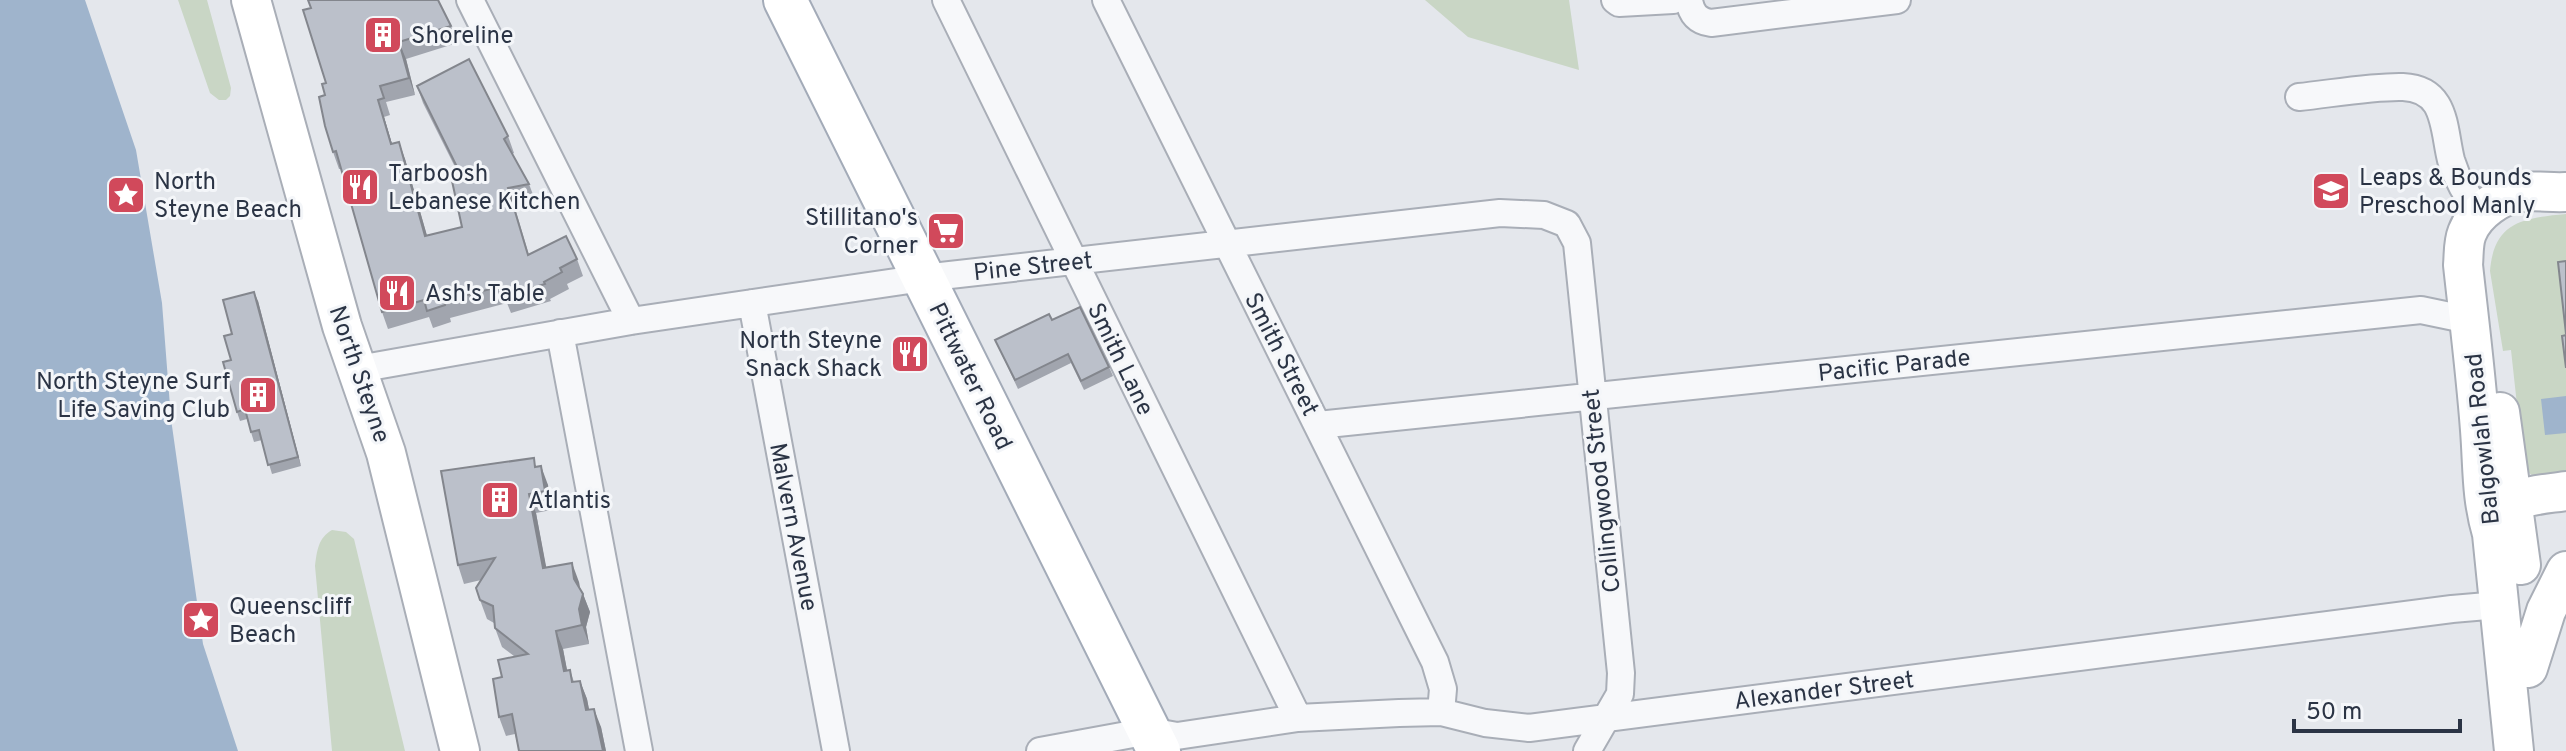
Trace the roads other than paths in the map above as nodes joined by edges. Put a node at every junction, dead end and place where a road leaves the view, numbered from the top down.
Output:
1 (251, 0) edge
2 (470, 0) edge
3 (785, 0) edge
4 (946, 0) edge
5 (1106, 0) edge
6 (1615, 0) edge
7 (1673, 0) edge
8 (1689, 0) edge
9 (1897, 0) edge
10 (2299, 97) dead end
11 (2561, 192) edge
12 (2481, 214) junction
13 (1567, 224) joint
14 (1227, 245) junction
15 (1074, 263) junction
16 (923, 278) junction
17 (752, 303) junction
18 (2469, 320) junction
19 (631, 321) junction
20 (560, 333) junction
21 (358, 369) junction
22 (1591, 397) junction
23 (1318, 425) junction
24 (2566, 491) edge
25 (2513, 501) junction
26 (2492, 534) junction
27 (2566, 571) edge
28 (2499, 605) junction
29 (2528, 668) junction
30 (1441, 712) junction
31 (1298, 718) junction
32 (1607, 718) junction
33 (1154, 741) edge
34 (460, 751) edge
35 (639, 751) edge
36 (836, 751) edge
37 (1040, 751) edge
38 (1587, 751) edge
39 (2514, 751) edge
40 (2539, 751) edge

1 - 21 main road, North Steyne
2 - 19 street
3 - 16 main road, Pittwater Road
4 - 15 street, Smith Lane
5 - 14 street, Smith Street
6 - 7 street
8 - 9 street
10 - 12 street
11 - 12 main road, Balgowlah Road
11 - 25 main road, Balgowlah Road
12 - 18 main road, Balgowlah Road
13 - 14 street, Pine Street
13 - 22 street, Collingwood Street
14 - 15 street, Pine Street
14 - 23 street, Smith Street
15 - 16 street, Pine Street
15 - 31 street, Smith Lane
16 - 17 street, Pine Street
16 - 33 main road, Pittwater Road
17 - 19 street, Pine Street
17 - 36 street, Malvern Avenue
18 - 22 street, Pacific Parade
18 - 26 main road, Balgowlah Road
19 - 20 street, Pine Street
20 - 21 street, Pine Street
20 - 35 street
21 - 34 main road, North Steyne
22 - 23 street, Pacific Parade
22 - 32 street, Collingwood Street
23 - 30 street, Smith Street
24 - 25 main road
25 - 26 main road
25 - 29 main road, Balgowlah Road
26 - 28 main road, Balgowlah Road
27 - 29 main road
28 - 32 street, Alexander Street
28 - 39 main road, Balgowlah Road
29 - 40 main road, Balgowlah Road
30 - 31 street, Alexander Street
30 - 32 street, Alexander Street
31 - 33 street, Alexander Street
32 - 38 street, Collingwood Street
33 - 37 street, Alexander Street

